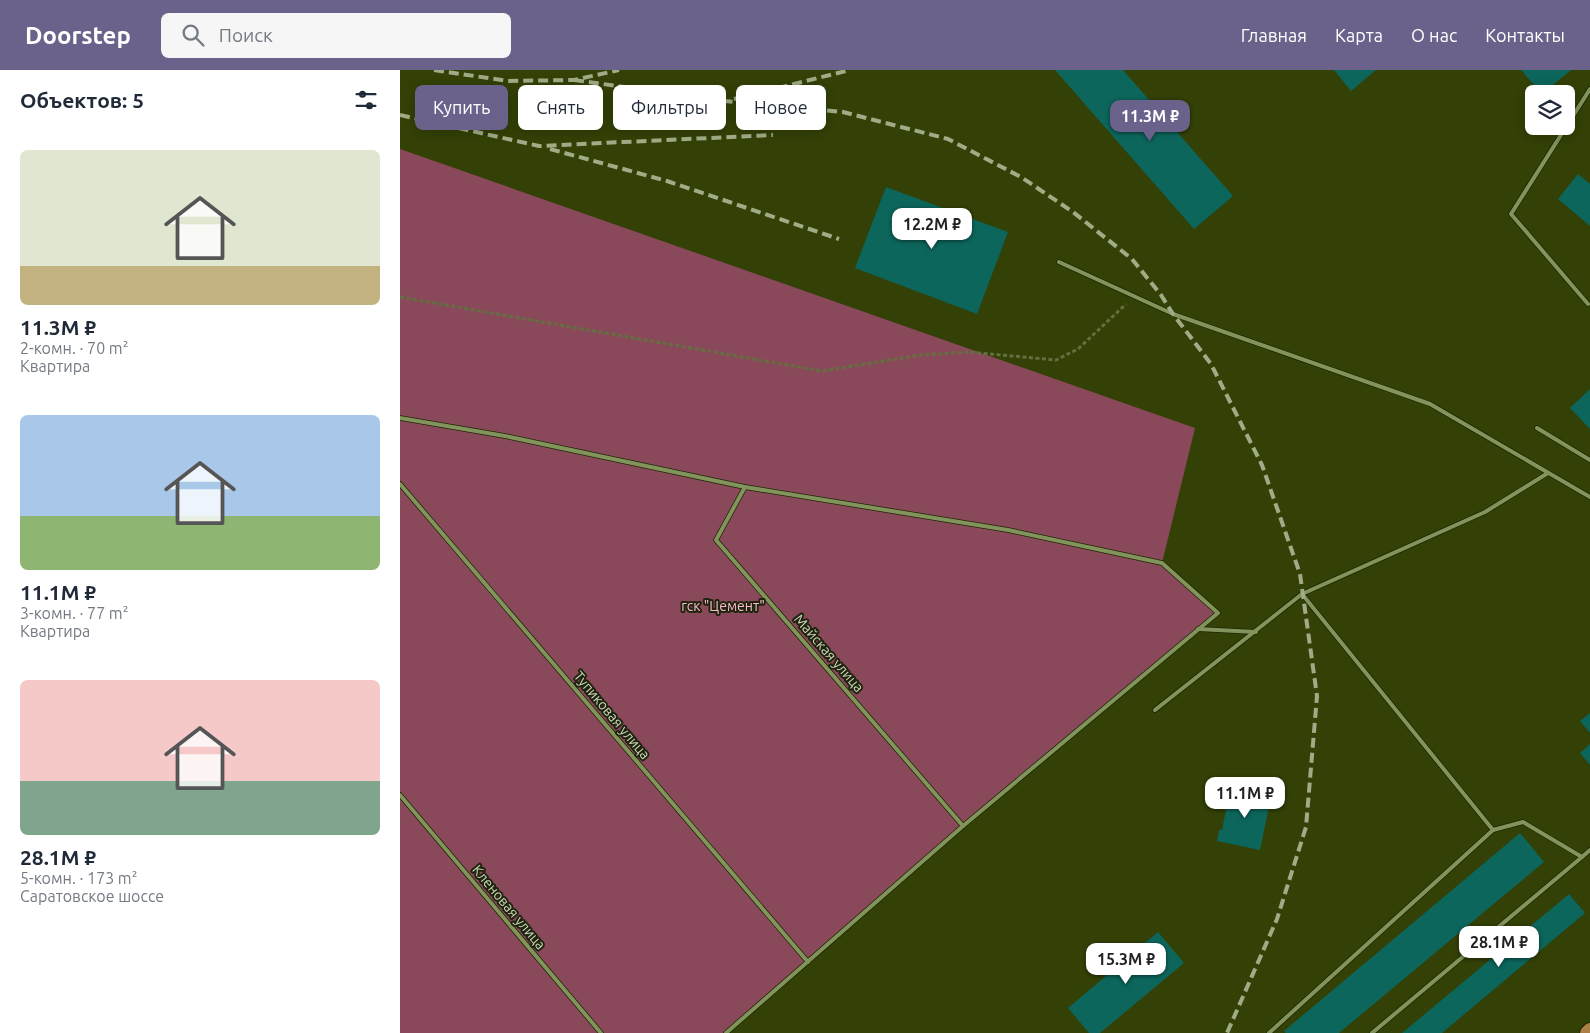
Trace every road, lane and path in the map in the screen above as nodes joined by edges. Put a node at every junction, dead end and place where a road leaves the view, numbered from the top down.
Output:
1 (1590, 89) edge
2 (1059, 262) dead end
3 (400, 297) edge
4 (1135, 297) junction
5 (1588, 304) dead end
6 (400, 418) edge
7 (1537, 428) dead end
8 (1590, 460) edge
9 (1548, 473) junction
10 (400, 484) edge
11 (745, 487) junction
12 (1590, 497) edge
13 (1302, 594) junction
14 (1198, 629) junction
15 (1256, 632) junction
16 (1155, 710) dead end
17 (400, 795) edge
18 (963, 826) junction
19 (1493, 830) junction
20 (1590, 850) edge
21 (1582, 857) junction
22 (808, 962) junction
23 (1590, 1030) edge
24 (602, 1033) edge
25 (726, 1033) edge
26 (1269, 1033) edge
27 (1372, 1033) edge
28 (1587, 1033) edge

1 - 5 lane
2 - 4 lane
3 - 4 path
4 - 9 lane
6 - 11 lane
7 - 8 lane
9 - 12 lane
9 - 13 lane
10 - 22 lane, Тупиковая улица
11 - 14 lane
11 - 18 lane, Майская улица
13 - 15 lane
13 - 19 lane
14 - 15 lane
14 - 18 lane
15 - 16 lane
17 - 24 lane, Кленовая улица
18 - 22 lane
19 - 21 lane
19 - 26 lane
20 - 21 lane
21 - 27 lane
22 - 25 lane
23 - 28 highway

